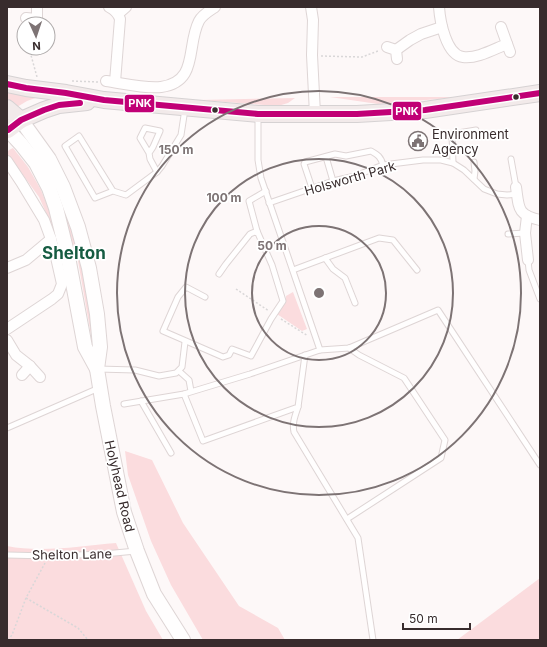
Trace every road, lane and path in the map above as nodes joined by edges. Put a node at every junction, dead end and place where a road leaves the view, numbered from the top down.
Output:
1 (109, 7) edge
2 (215, 7) edge
3 (311, 7) edge
4 (439, 7) edge
5 (122, 11) edge
6 (442, 27) junction
7 (501, 27) dead end
8 (394, 52) joint
9 (312, 55) junction
10 (31, 56) edge
11 (37, 77) dead end
12 (7, 84) edge
13 (66, 93) junction
14 (540, 93) edge
15 (104, 100) junction
16 (7, 108) edge
17 (185, 108) junction
18 (258, 114) junction
19 (316, 114) junction
20 (20, 120) junction
21 (7, 130) edge
22 (476, 130) dead end
23 (149, 153) junction
24 (326, 156) junction
25 (512, 159) dead end
26 (7, 161) edge
27 (474, 162) dead end
28 (453, 163) junction
29 (383, 165) junction
30 (157, 172) junction
31 (474, 179) junction
32 (333, 181) junction
33 (312, 188) junction
34 (113, 191) junction
35 (266, 191) junction
36 (516, 191) junction
37 (270, 203) junction
38 (527, 216) junction
39 (540, 220) edge
40 (257, 231) junction
41 (525, 233) junction
42 (508, 234) dead end
43 (51, 239) junction
44 (325, 258) junction
45 (528, 260) joint
46 (7, 268) edge
47 (293, 270) junction
48 (417, 270) dead end
49 (219, 274) dead end
50 (205, 297) dead end
51 (540, 299) edge
52 (355, 303) dead end
53 (7, 329) edge
54 (7, 340) edge
55 (185, 342) junction
56 (349, 348) junction
57 (320, 350) junction
58 (305, 355) junction
59 (30, 366) junction
60 (97, 369) junction
61 (178, 371) junction
62 (22, 375) dead end
63 (40, 377) dead end
64 (100, 387) junction
65 (191, 392) junction
66 (184, 394) junction
67 (141, 401) junction
68 (124, 404) dead end
69 (298, 407) junction
70 (7, 428) edge
71 (171, 452) dead end
72 (540, 465) edge
73 (347, 519) junction
74 (137, 551) junction
75 (7, 555) edge
76 (50, 556) junction
77 (26, 598) junction
78 (8, 640) edge
79 (88, 640) edge
80 (182, 640) edge
81 (373, 640) edge

1 - 5 street
2 - 5 street
3 - 9 street
4 - 6 street
6 - 7 street
6 - 8 street
8 - 9 path
9 - 19 street
10 - 11 path
12 - 13 main road
13 - 15 main road
13 - 20 main road
14 - 19 main road
15 - 17 main road
15 - 20 main road
16 - 20 main road
17 - 18 main road
17 - 30 lane
18 - 19 main road
18 - 35 lane
20 - 21 main road
20 - 60 main road, Holyhead Road
21 - 60 main road, Holyhead Road
22 - 28 lane
23 - 23 lane
23 - 30 lane
24 - 29 lane
24 - 32 lane
24 - 33 lane
25 - 36 lane
26 - 43 street
27 - 31 lane
28 - 29 lane, Holsworth Park
28 - 31 lane, Holsworth Park
29 - 32 lane, Holsworth Park
30 - 34 lane
31 - 36 lane, Holsworth Park
32 - 33 lane, Holsworth Park
33 - 37 lane, Holsworth Park
34 - 34 lane
35 - 37 lane
35 - 40 lane
36 - 38 street
37 - 47 lane
38 - 39 street
38 - 41 street
40 - 49 lane
40 - 55 lane
41 - 42 lane
41 - 45 street
43 - 46 street
43 - 53 street
44 - 47 lane
44 - 48 lane
44 - 52 lane
45 - 51 lane
47 - 57 lane
50 - 55 lane
54 - 59 street
55 - 61 lane
56 - 57 lane
56 - 72 lane
56 - 73 lane
57 - 58 lane
58 - 65 lane
58 - 69 lane
59 - 62 street
59 - 63 street
60 - 61 lane
60 - 64 main road, Holyhead Road
61 - 65 lane
64 - 70 lane
64 - 74 main road, Holyhead Road
65 - 66 lane
66 - 67 lane
66 - 69 lane
67 - 68 lane
67 - 71 lane
69 - 73 lane
73 - 81 lane
74 - 76 lane, Shelton Lane
74 - 80 main road, Holyhead Road
75 - 76 lane, Shelton Lane
76 - 77 path
77 - 78 path
77 - 79 path

